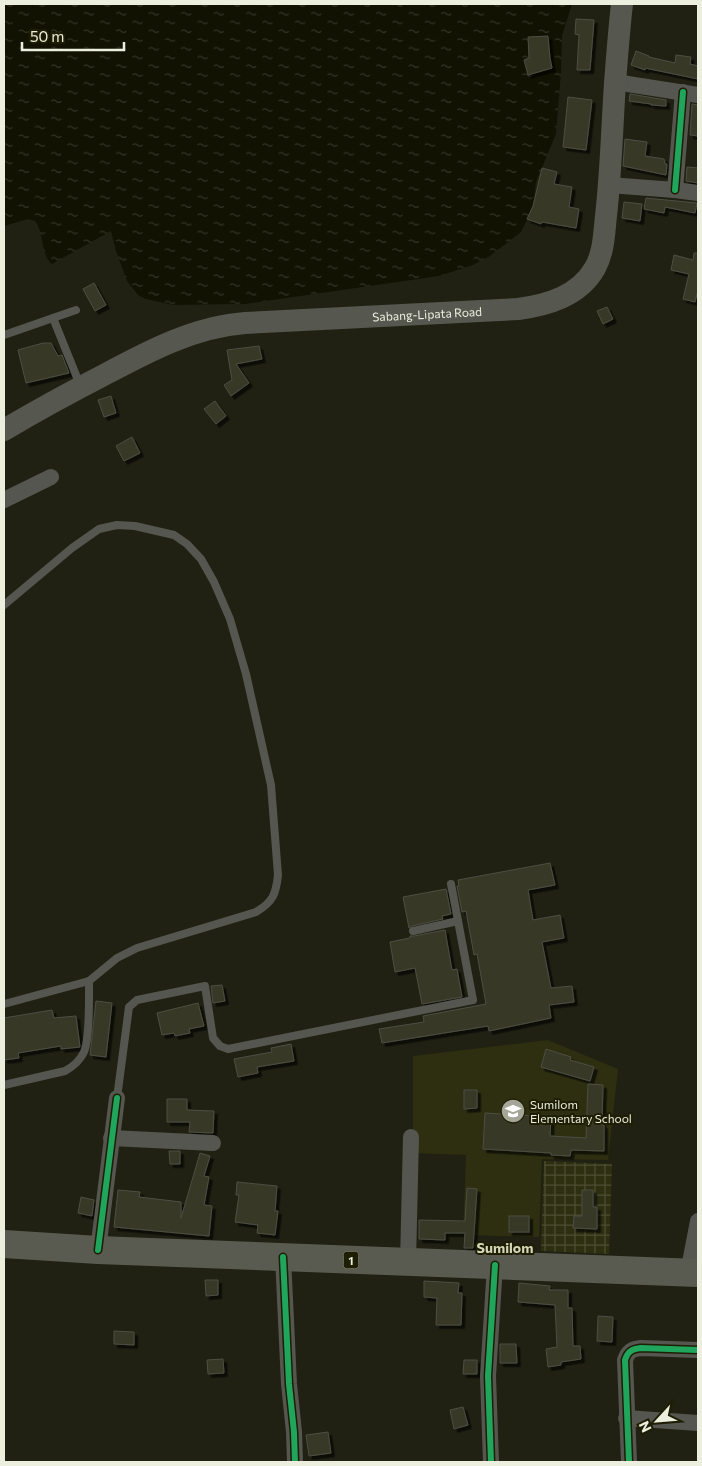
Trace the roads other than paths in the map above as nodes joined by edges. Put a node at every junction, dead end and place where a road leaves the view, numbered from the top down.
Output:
1 (622, 4) edge
2 (615, 82) junction
3 (691, 93) edge
4 (610, 185) junction
5 (676, 190) junction
6 (698, 193) edge
7 (76, 310) dead end
8 (53, 318) junction
9 (4, 335) edge
10 (81, 387) junction
11 (4, 430) edge
12 (51, 477) dead end
13 (4, 500) edge
14 (4, 605) edge
15 (451, 884) dead end
16 (458, 921) junction
17 (413, 931) dead end
18 (89, 981) junction
19 (4, 1004) edge
20 (4, 1085) edge
21 (117, 1098) joint
22 (411, 1137) dead end
23 (111, 1138) junction
24 (214, 1144) dead end
25 (698, 1221) edge
26 (4, 1244) edge
27 (98, 1250) junction
28 (283, 1257) junction
29 (408, 1262) junction
30 (495, 1265) junction
31 (693, 1273) edge
32 (698, 1350) edge
33 (626, 1418) junction
34 (698, 1423) edge
35 (295, 1462) edge
36 (492, 1462) edge
37 (629, 1462) edge

1 - 2 main road, Sabang-Lipata Road
2 - 3 street
2 - 4 main road, Sabang-Lipata Road
3 - 5 street
4 - 5 street
4 - 10 main road, Sabang-Lipata Road
5 - 6 street
7 - 8 lane
8 - 9 lane
8 - 10 lane
10 - 11 main road, Sabang-Lipata Road
12 - 13 street
14 - 18 lane
15 - 16 lane
16 - 17 lane
16 - 21 lane
18 - 19 lane
18 - 20 lane
21 - 23 street
22 - 29 street
23 - 24 street
23 - 27 street
25 - 31 street
26 - 27 highway, 1
27 - 28 highway, 1
28 - 29 highway, 1
28 - 35 street
29 - 30 highway, 1
30 - 31 highway, 1
30 - 36 street
32 - 33 street
33 - 34 street
33 - 37 street

